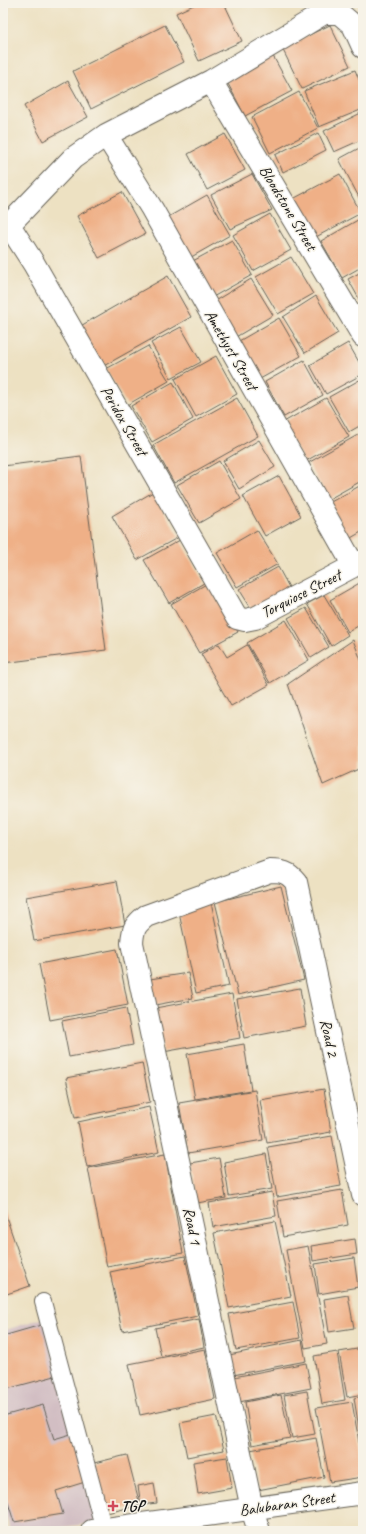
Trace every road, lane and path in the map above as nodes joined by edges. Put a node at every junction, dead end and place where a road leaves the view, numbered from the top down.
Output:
1 (363, 47) edge
2 (212, 81) junction
3 (106, 135) junction
4 (6, 228) edge
5 (363, 336) edge
6 (359, 564) edge
7 (237, 618) joint
8 (296, 882) joint
9 (363, 1195) edge
10 (43, 1302) dead end
11 (363, 1493) edge
12 (252, 1509) junction
13 (97, 1530) edge
14 (259, 1531) edge

1 - 2 street
2 - 3 street
2 - 5 street, Bloodstone Street
3 - 4 street
3 - 6 street, Amethyst Street
4 - 7 street, Peridox Street
6 - 7 street, Torquiose Street
8 - 9 street, Road 2
8 - 12 street, Road 1
10 - 13 lane
11 - 12 street, Balubaran Street
12 - 13 street, Balubaran Street
12 - 14 street, Road 1

